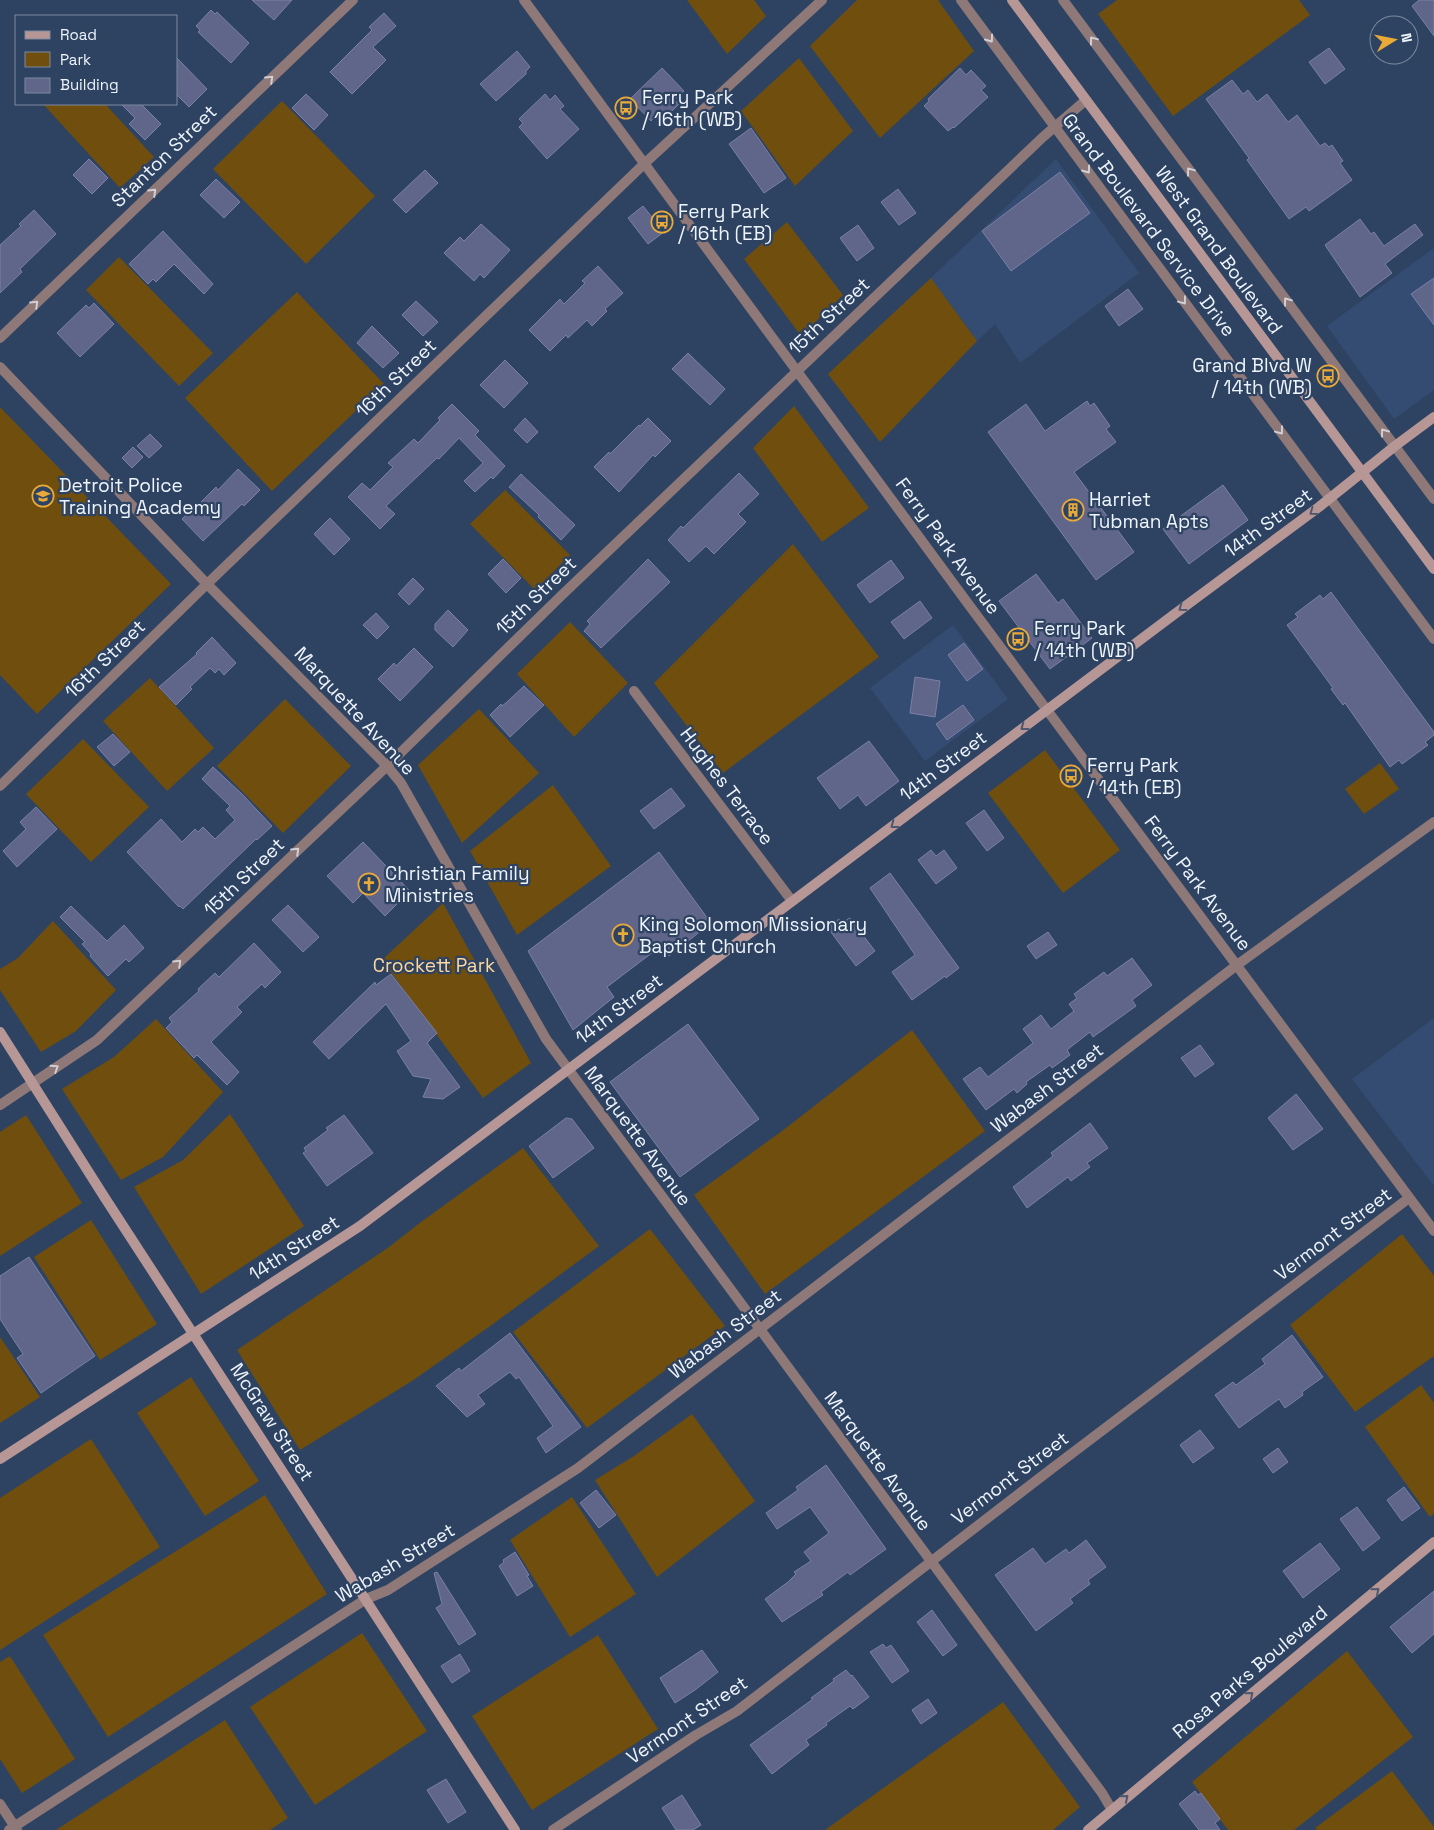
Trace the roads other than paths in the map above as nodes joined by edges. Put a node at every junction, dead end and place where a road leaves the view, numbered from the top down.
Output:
1 (353, 0) edge
2 (524, 0) edge
3 (822, 0) edge
4 (961, 0) edge
5 (1012, 0) edge
6 (1063, 0) edge
7 (1086, 100) junction
8 (1054, 126) junction
9 (644, 164) junction
10 (0, 338) edge
11 (0, 367) edge
12 (797, 370) junction
13 (1434, 418) edge
14 (1395, 446) junction
15 (1362, 472) junction
16 (1330, 499) junction
17 (1434, 499) edge
18 (1434, 570) edge
19 (207, 584) junction
20 (1434, 639) edge
21 (634, 691) dead end
22 (1047, 710) junction
23 (387, 766) junction
24 (0, 786) edge
25 (1434, 822) edge
26 (792, 901) junction
27 (1237, 965) junction
28 (0, 1032) edge
29 (568, 1070) junction
30 (32, 1084) junction
31 (0, 1105) edge
32 (1409, 1198) junction
33 (1434, 1232) edge
34 (760, 1330) junction
35 (194, 1334) junction
36 (0, 1459) edge
37 (1434, 1542) edge
38 (930, 1561) junction
39 (366, 1599) junction
40 (0, 1804) edge
41 (1112, 1810) junction
42 (14, 1829) edge
43 (515, 1830) edge
44 (552, 1830) edge
45 (1088, 1830) edge

10 -> 1 street, Stanton Street
2 - 9 street, Ferry Park Avenue
3 - 9 street, 16th Street
4 -> 8 street, Grand Boulevard Service Drive
5 - 7 street, West Grand Boulevard
14 -> 6 street
7 - 8 street, 15th Street
7 - 15 street, West Grand Boulevard
8 - 12 street, 15th Street
8 -> 16 street, Grand Boulevard Service Drive
9 - 12 street, Ferry Park Avenue
9 - 19 street, 16th Street
11 - 19 street, Marquette Avenue
12 - 22 street, Ferry Park Avenue
12 - 23 street, 15th Street
13 - 14 street, 14th Street
14 - 15 street, 14th Street
14 - 17 street
15 - 16 street, 14th Street
15 - 18 street, West Grand Boulevard
16 - 20 street, Grand Boulevard Service Drive
16 -> 22 street, 14th Street
19 - 23 street, Marquette Avenue
19 - 24 street, 16th Street
21 - 26 street, Hughes Terrace
22 -> 26 street, 14th Street
22 - 27 street, Ferry Park Avenue
23 - 29 street, Marquette Avenue
30 -> 23 street, 15th Street
25 - 27 street, Wabash Street
26 - 29 street, 14th Street
27 - 32 street, Ferry Park Avenue
27 - 34 street, Wabash Street
28 - 30 street, McGraw Street
29 - 34 street, Marquette Avenue
29 - 35 street, 14th Street
30 - 31 street, 15th Street
30 - 35 street, McGraw Street
32 - 33 street, Ferry Park Avenue
32 - 38 street, Vermont Street
34 - 38 street, Marquette Avenue
34 - 39 street, Wabash Street
35 - 36 street, 14th Street
35 - 39 street, McGraw Street
41 -> 37 street, Rosa Parks Boulevard
38 - 41 street, Marquette Avenue
38 - 44 street, Vermont Street
39 - 42 street, Wabash Street
39 - 43 street, McGraw Street
40 - 42 street
41 - 45 street, Rosa Parks Boulevard

